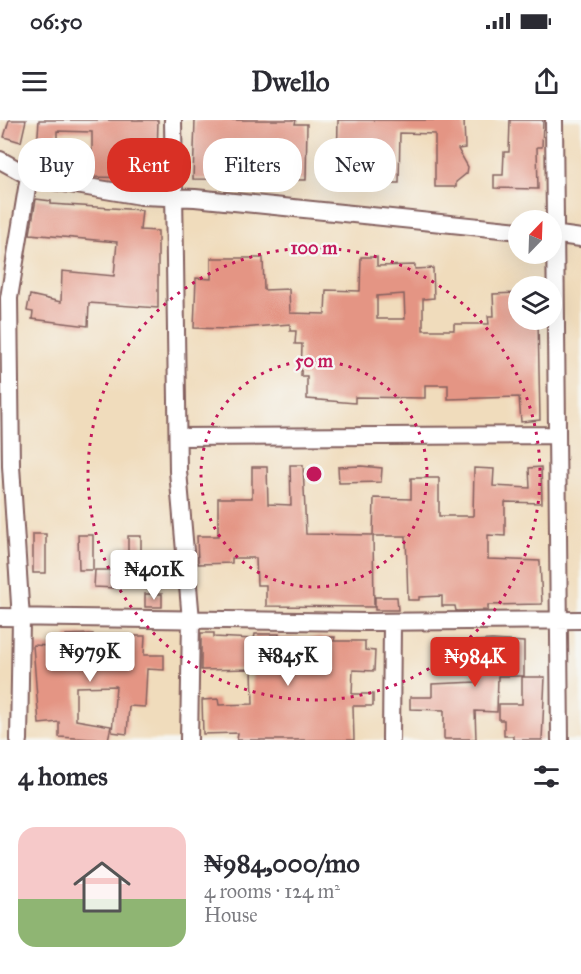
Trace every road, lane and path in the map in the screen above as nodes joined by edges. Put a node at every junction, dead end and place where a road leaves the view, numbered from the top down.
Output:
1 (173, 120) edge
2 (554, 120) edge
3 (0, 160) edge
4 (18, 170) edge
5 (95, 188) edge
6 (26, 192) edge
7 (176, 198) junction
8 (553, 210) edge
9 (508, 230) edge
10 (562, 235) edge
11 (581, 238) edge
12 (553, 264) edge
13 (5, 296) edge
14 (556, 435) junction
15 (178, 437) junction
16 (5, 465) edge
17 (0, 617) edge
18 (21, 619) junction
19 (191, 620) junction
20 (559, 620) junction
21 (581, 620) edge
22 (392, 622) junction
23 (19, 740) edge
24 (189, 740) edge
25 (391, 740) edge
26 (560, 740) edge

1 - 7 street
2 - 8 street
3 - 4 street
5 - 7 street
6 - 13 street
7 - 9 street
7 - 15 street
10 - 11 street
12 - 14 street
13 - 16 street
14 - 15 street
14 - 20 street
15 - 19 street
16 - 18 street
17 - 18 street
18 - 19 street
18 - 23 street
19 - 22 street
19 - 24 street
20 - 21 street
20 - 22 street
20 - 26 street
22 - 25 street

